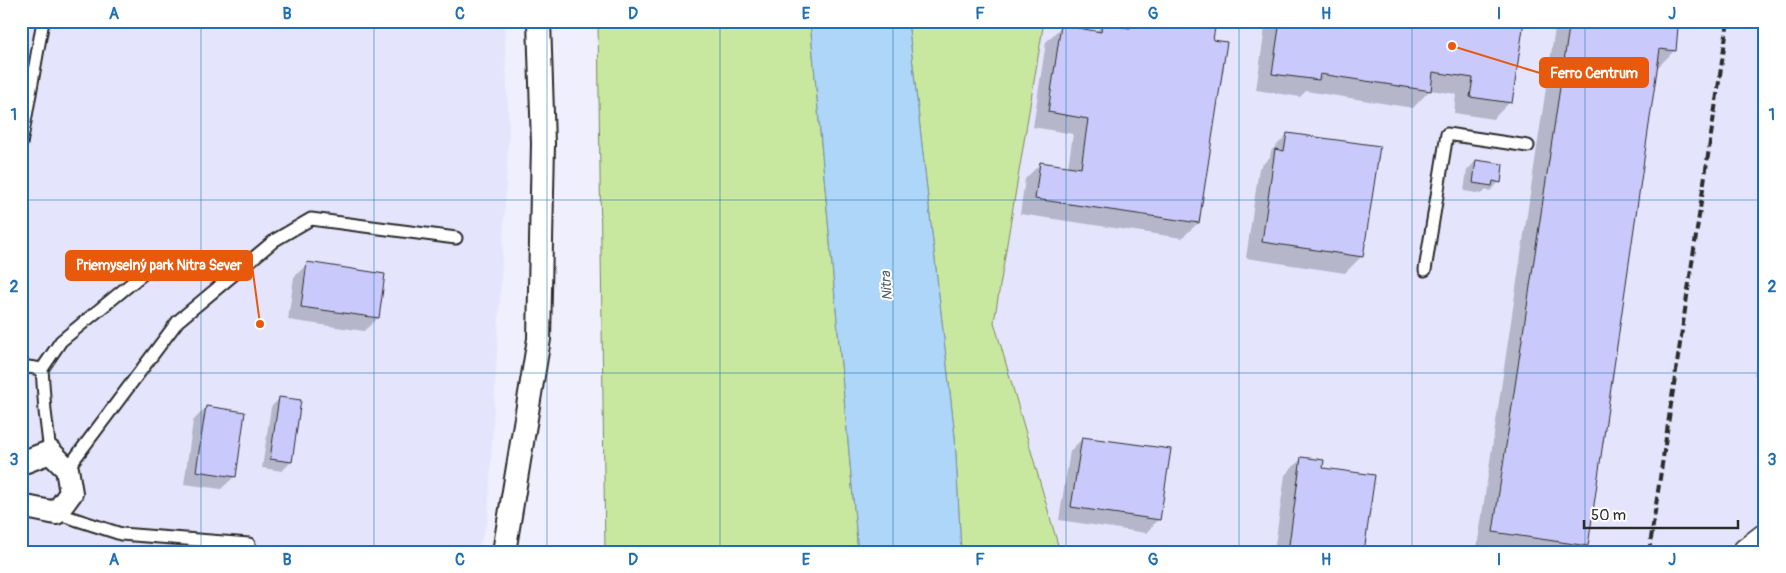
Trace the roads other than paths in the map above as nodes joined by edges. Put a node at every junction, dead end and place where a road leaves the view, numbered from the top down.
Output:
1 (43, 21) edge
2 (539, 21) edge
3 (21, 144) edge
4 (1528, 146) dead end
5 (456, 238) dead end
6 (160, 260) dead end
7 (1425, 270) dead end
8 (21, 366) edge
9 (42, 369) junction
10 (50, 452) junction
11 (21, 463) edge
12 (67, 469) junction
13 (21, 506) edge
14 (56, 513) junction
15 (1765, 538) edge
16 (248, 544) dead end
17 (504, 552) edge
18 (1747, 552) edge

1 - 3 lane
2 - 17 street
4 - 7 lane
5 - 12 lane
6 - 9 lane
8 - 9 lane
9 - 10 lane
10 - 11 street
10 - 12 street
12 - 14 street
13 - 14 street
14 - 16 lane
15 - 18 street

